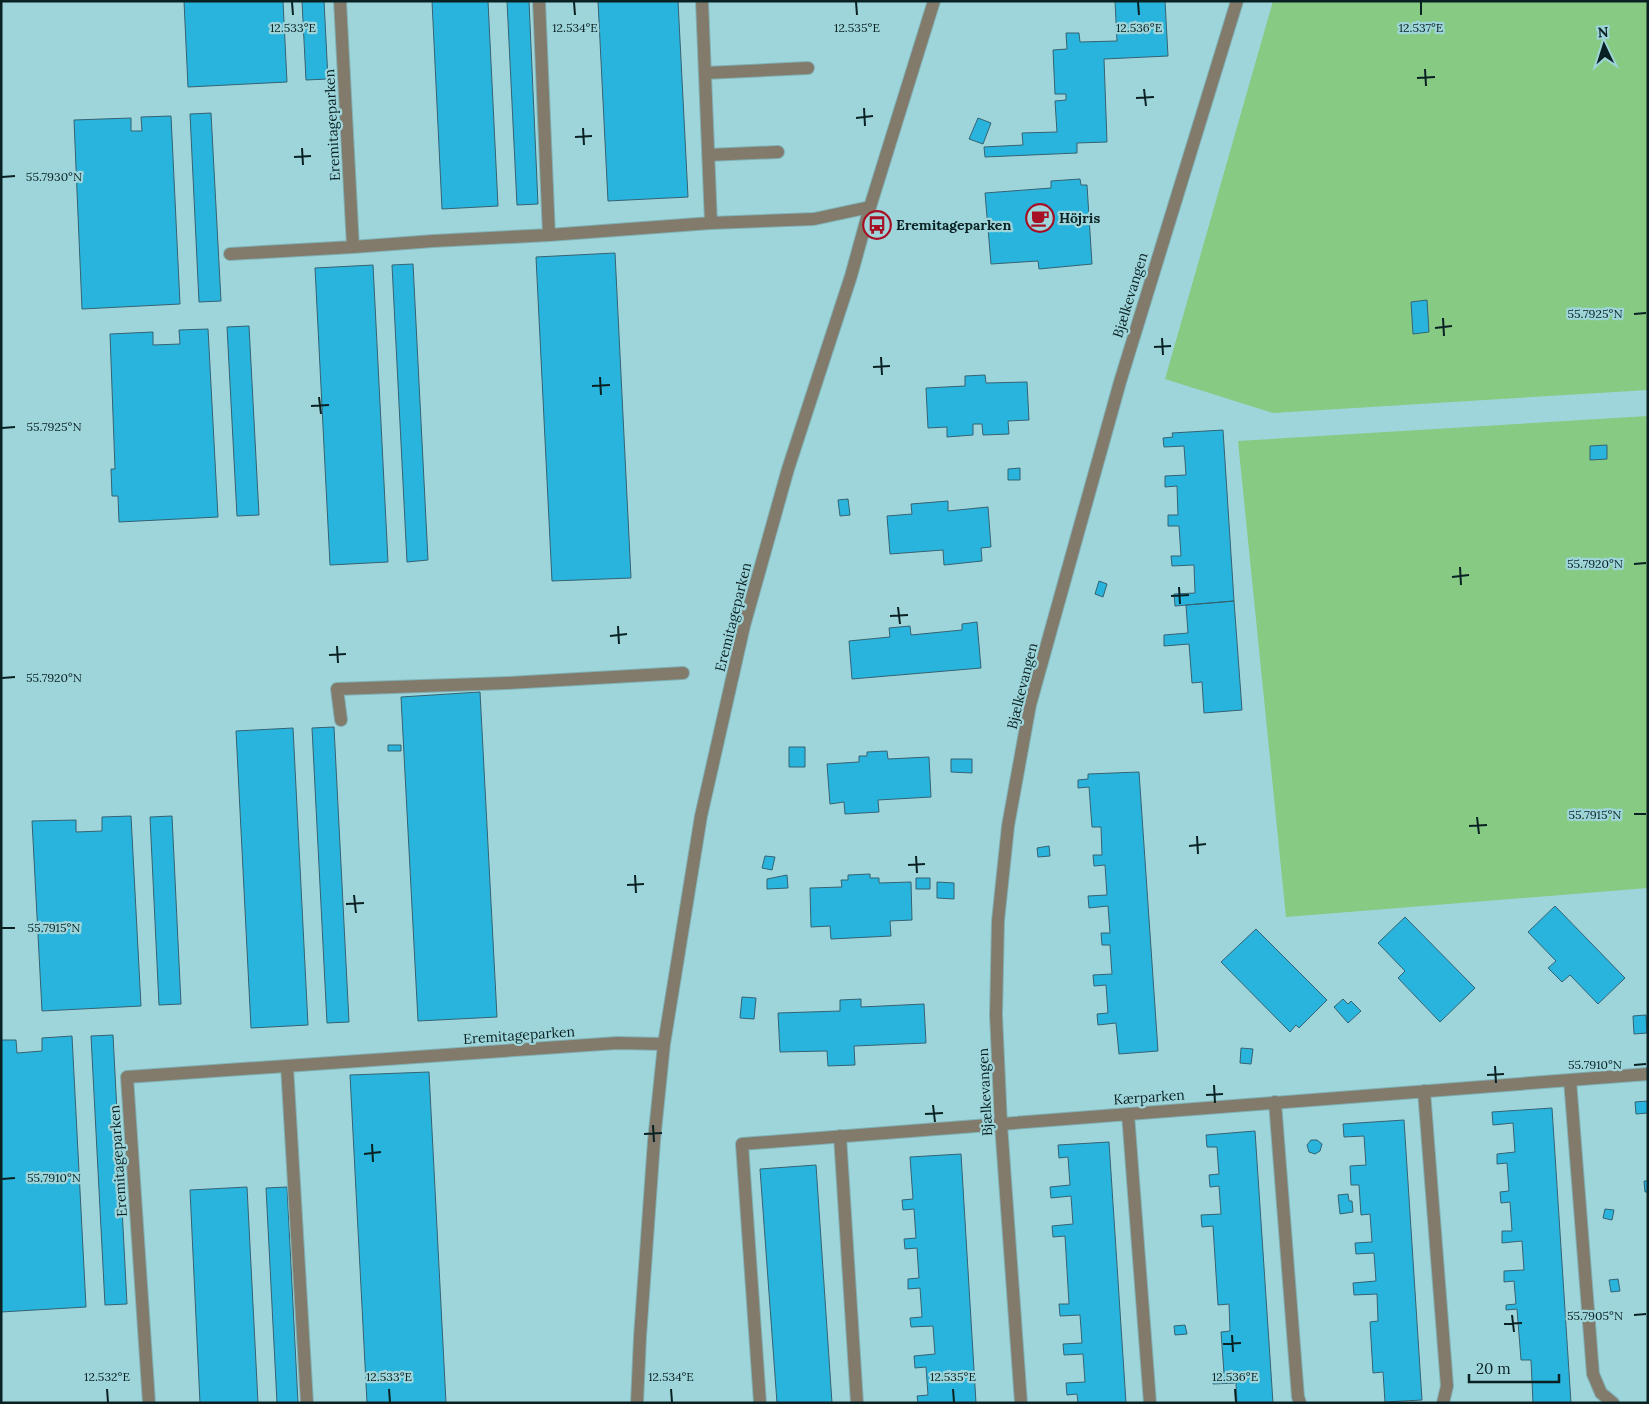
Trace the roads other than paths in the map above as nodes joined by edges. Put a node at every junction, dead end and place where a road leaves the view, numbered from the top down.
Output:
1 (340, 1) edge
2 (538, 1) edge
3 (702, 1) edge
4 (934, 1) edge
5 (1237, 1) edge
6 (808, 68) dead end
7 (704, 72) junction
8 (778, 152) dead end
9 (708, 155) junction
10 (870, 207) junction
11 (711, 223) junction
12 (549, 235) junction
13 (353, 247) junction
14 (230, 254) dead end
15 (683, 673) dead end
16 (342, 720) dead end
17 (664, 1044) junction
18 (287, 1066) junction
19 (1648, 1074) edge
20 (1570, 1080) junction
21 (1424, 1091) junction
22 (1275, 1102) junction
23 (1128, 1114) junction
24 (1001, 1124) junction
25 (840, 1136) junction
26 (149, 1403) edge
27 (307, 1403) edge
28 (637, 1403) edge
29 (760, 1403) edge
30 (857, 1403) edge
31 (1021, 1403) edge
32 (1150, 1403) edge
33 (1300, 1403) edge
34 (1443, 1403) edge
35 (1613, 1403) edge

1 - 13 street, Eremitageparken
2 - 12 street
3 - 7 street
4 - 10 street, Eremitageparken
5 - 24 street, Bjælkevangen
6 - 7 street
7 - 9 street
8 - 9 street
9 - 11 street
10 - 11 street
10 - 17 street, Eremitageparken
11 - 12 street
12 - 13 street
13 - 14 street
15 - 16 street
17 - 18 street, Eremitageparken
17 - 28 street, Eremitageparken
18 - 26 street, Eremitageparken
18 - 27 street
19 - 20 street, Kærparken
20 - 21 street, Kærparken
20 - 35 street
21 - 22 street, Kærparken
21 - 34 street
22 - 23 street, Kærparken
22 - 33 street
23 - 24 street, Kærparken
23 - 32 street
24 - 25 street, Kærparken
24 - 31 street, Bjælkevangen
25 - 29 street, Kærparken
25 - 30 street

